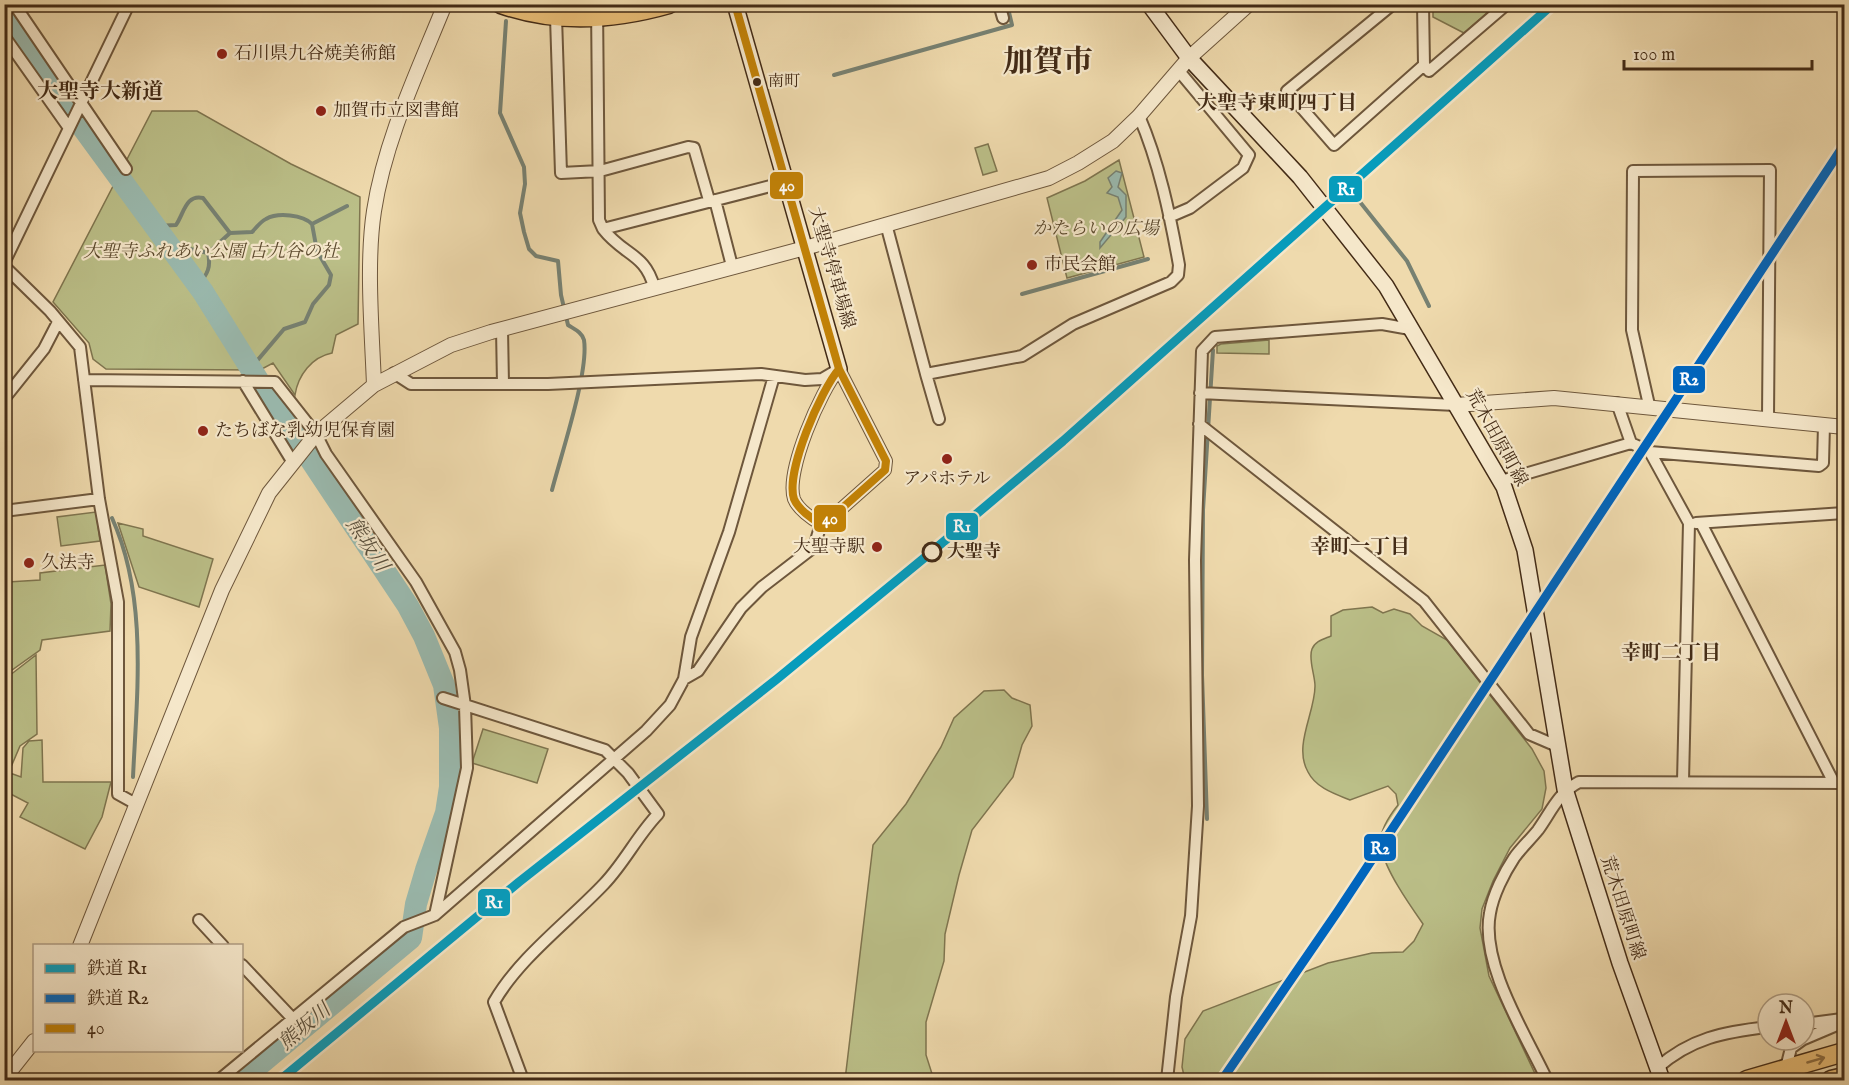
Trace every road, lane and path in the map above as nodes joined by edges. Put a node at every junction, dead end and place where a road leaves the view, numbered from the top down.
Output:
1 (14, 4) edge
2 (129, 4) edge
3 (445, 4) edge
4 (501, 4) edge
5 (669, 4) edge
6 (735, 4) edge
7 (999, 4) edge
8 (1149, 4) edge
9 (1249, 4) edge
10 (1393, 4) edge
11 (1423, 4) edge
12 (1507, 4) edge
13 (597, 11) edge
14 (556, 17) junction
15 (1003, 18) dead end
16 (4, 36) edge
17 (1189, 58) junction
18 (1424, 65) junction
19 (1179, 71) junction
20 (82, 106) junction
21 (1139, 116) junction
22 (71, 126) junction
23 (126, 169) dead end
24 (600, 171) junction
25 (786, 182) junction
26 (712, 200) junction
27 (1169, 217) junction
28 (886, 224) junction
29 (603, 229) junction
30 (805, 248) junction
31 (4, 264) edge
32 (732, 266) junction
33 (654, 287) junction
34 (58, 322) junction
35 (502, 328) junction
36 (1410, 329) junction
37 (839, 369) junction
38 (394, 373) junction
39 (926, 374) junction
40 (774, 376) junction
41 (84, 380) junction
42 (245, 381) junction
43 (503, 384) junction
44 (374, 385) junction
45 (1200, 393) junction
46 (4, 399) edge
47 (1617, 403) junction
48 (1456, 405) junction
49 (1649, 405) junction
50 (1768, 418) junction
51 (939, 419) dead end
52 (1199, 424) junction
53 (1824, 425) junction
54 (1845, 427) edge
55 (315, 434) junction
56 (1631, 443) junction
57 (1650, 452) junction
58 (294, 459) junction
59 (1501, 482) junction
60 (99, 498) junction
61 (4, 511) edge
62 (1845, 513) edge
63 (1689, 523) junction
64 (1701, 523) junction
65 (821, 524) junction
66 (684, 679) junction
67 (443, 698) dead end
68 (465, 706) junction
69 (1557, 746) junction
70 (612, 758) junction
71 (1683, 781) junction
72 (1839, 783) edge
73 (1565, 789) junction
74 (136, 804) junction
75 (431, 916) junction
76 (199, 920) dead end
77 (80, 944) edge
78 (223, 944) edge
79 (243, 965) edge
80 (293, 1019) junction
81 (1845, 1020) edge
82 (1816, 1023) edge
83 (1756, 1029) edge
84 (1816, 1034) edge
85 (33, 1042) edge
86 (1790, 1052) edge
87 (1845, 1052) edge
88 (1786, 1068) junction
89 (1660, 1074) edge
90 (1845, 1077) edge
91 (4, 1079) edge
92 (219, 1080) edge
93 (523, 1080) edge
94 (1167, 1080) edge
95 (1547, 1080) edge
96 (1747, 1080) edge
97 (1831, 1080) edge

1 - 20 street
2 - 20 street
3 - 44 street
4 - 14 highway
5 - 13 highway
6 - 25 main road, 大聖寺停車場線
7 - 15 street
8 - 17 main road, 荒木田原町線
9 - 17 street
10 - 18 street
11 - 18 street
12 - 18 street
13 - 14 highway
13 - 24 street
14 - 24 street
16 - 22 street
17 - 19 street
17 - 36 main road, 荒木田原町線
19 - 21 street
19 - 27 street
20 - 22 street
20 - 23 street
21 - 27 street
21 - 28 street
22 - 31 street
24 - 26 street
24 - 29 street
25 - 26 street
25 - 30 main road, 大聖寺停車場線
26 - 29 street
26 - 32 street
27 - 39 street
28 - 30 street
28 - 39 street
29 - 33 street
30 - 32 street
30 - 37 main road, 大聖寺停車場線
31 - 34 street
32 - 33 street
33 - 35 street
34 - 41 street
34 - 46 street
35 - 38 street
35 - 43 street
36 - 45 street
36 - 48 main road, 荒木田原町線
37 - 40 street
37 - 65 street
37 - 65 street
38 - 43 street
38 - 44 street
39 - 51 street
40 - 43 street
40 - 66 street
41 - 42 street
41 - 60 street
42 - 55 street
42 - 58 street
44 - 55 street
45 - 48 street
45 - 52 street
47 - 48 street
47 - 49 street
47 - 56 street
48 - 59 main road, 荒木田原町線
49 - 50 street
49 - 50 street
50 - 53 street
52 - 69 street
52 - 94 street
53 - 54 street
53 - 57 street
55 - 58 street
55 - 68 street
56 - 57 street
56 - 59 street
57 - 63 street
58 - 74 street
59 - 69 main road, 荒木田原町線
60 - 61 street
60 - 74 street
62 - 64 street
63 - 64 street
63 - 71 street
64 - 72 street
65 - 66 street
66 - 70 street
67 - 68 street
68 - 70 street
68 - 75 street
69 - 73 main road, 荒木田原町線
70 - 75 street
70 - 93 street
71 - 72 street
71 - 73 street
73 - 89 main road, 荒木田原町線
73 - 95 street
74 - 77 street
75 - 80 street
76 - 78 street
79 - 80 street
80 - 92 street
81 - 82 street
81 - 84 street
83 - 89 street
85 - 91 street
86 - 88 street
88 -> 87 highway
88 - 96 highway
90 - 97 highway

